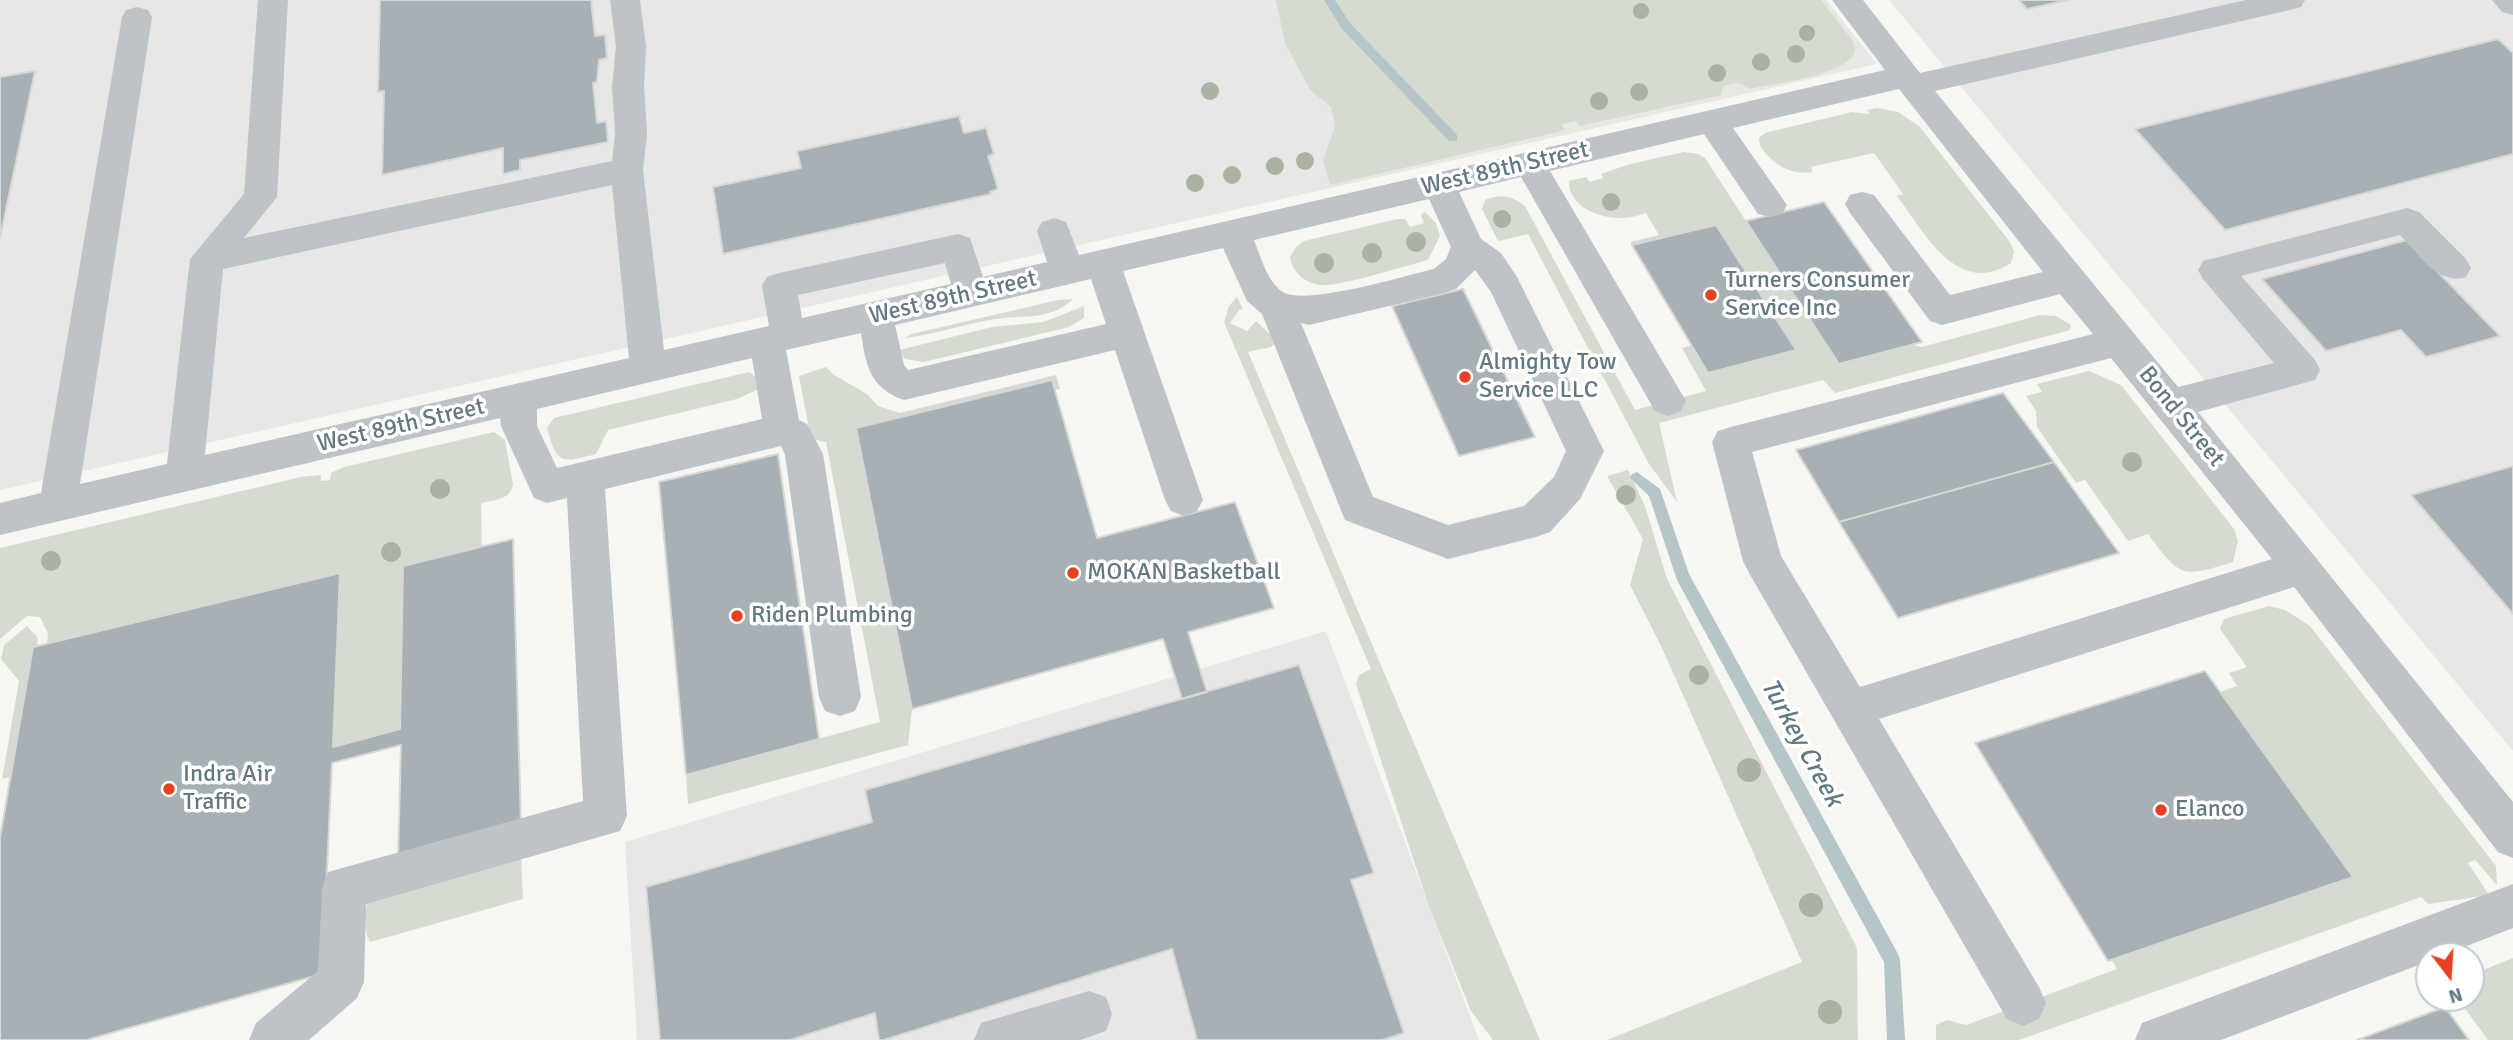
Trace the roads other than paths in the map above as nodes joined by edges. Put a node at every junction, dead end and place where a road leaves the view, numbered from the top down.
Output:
1 (273, 0) edge
2 (625, 0) edge
3 (1847, 0) edge
4 (2290, 0) edge
5 (2507, 0) edge
6 (2513, 5) edge
7 (137, 17) dead end
8 (1910, 81) junction
9 (1711, 121) junction
10 (1530, 164) junction
11 (627, 170) junction
12 (1439, 185) junction
13 (1862, 204) dead end
14 (1770, 205) dead end
15 (1054, 231) dead end
16 (1233, 232) junction
17 (1468, 247) junction
18 (207, 259) junction
19 (1103, 263) junction
20 (2454, 268) dead end
21 (1067, 271) junction
22 (2070, 278) junction
23 (971, 294) junction
24 (1276, 306) junction
25 (876, 315) junction
26 (1127, 333) junction
27 (777, 339) junction
28 (2120, 341) junction
29 (648, 369) junction
30 (518, 399) junction
31 (1668, 401) dead end
32 (2171, 404) junction
33 (782, 429) junction
34 (184, 477) junction
35 (585, 477) junction
36 (1184, 500) dead end
37 (58, 506) junction
38 (0, 519) edge
39 (2302, 567) junction
40 (840, 697) dead end
41 (1850, 709) junction
42 (2513, 837) edge
43 (2513, 906) edge
44 (2023, 1003) dead end
45 (1089, 1014) dead end
46 (273, 1040) edge
47 (998, 1040) edge
48 (2159, 1040) edge

1 - 18 street
2 - 11 street
3 - 8 street, Bond Street
4 - 8 street, West 89th Street
5 - 6 street
7 - 37 street
8 - 9 street, West 89th Street
8 - 22 street, Bond Street
9 - 10 street, West 89th Street
9 - 14 street
10 - 12 street, West 89th Street
10 - 31 street
11 - 18 street
11 - 29 street
12 - 16 street, West 89th Street
12 - 17 street
13 - 22 street
15 - 21 street
16 - 19 street, West 89th Street
16 - 24 street
17 - 24 street
17 - 24 street
18 - 34 street
19 - 21 street, West 89th Street
19 - 26 street
20 - 32 street
21 - 23 street, West 89th Street
22 - 28 street, Bond Street
23 - 25 street, West 89th Street
23 - 27 street
25 - 26 street
25 - 27 street, West 89th Street
26 - 36 street
27 - 29 street, West 89th Street
27 - 33 street
28 - 32 street, Bond Street
28 - 41 street
29 - 30 street, West 89th Street
30 - 34 street, West 89th Street
30 - 35 street
32 - 39 street, Bond Street
33 - 35 street
33 - 40 street
34 - 37 street, West 89th Street
35 - 46 street
37 - 38 street, West 89th Street
39 - 41 street
39 - 42 street, Bond Street
41 - 44 street
43 - 48 street
45 - 47 street

